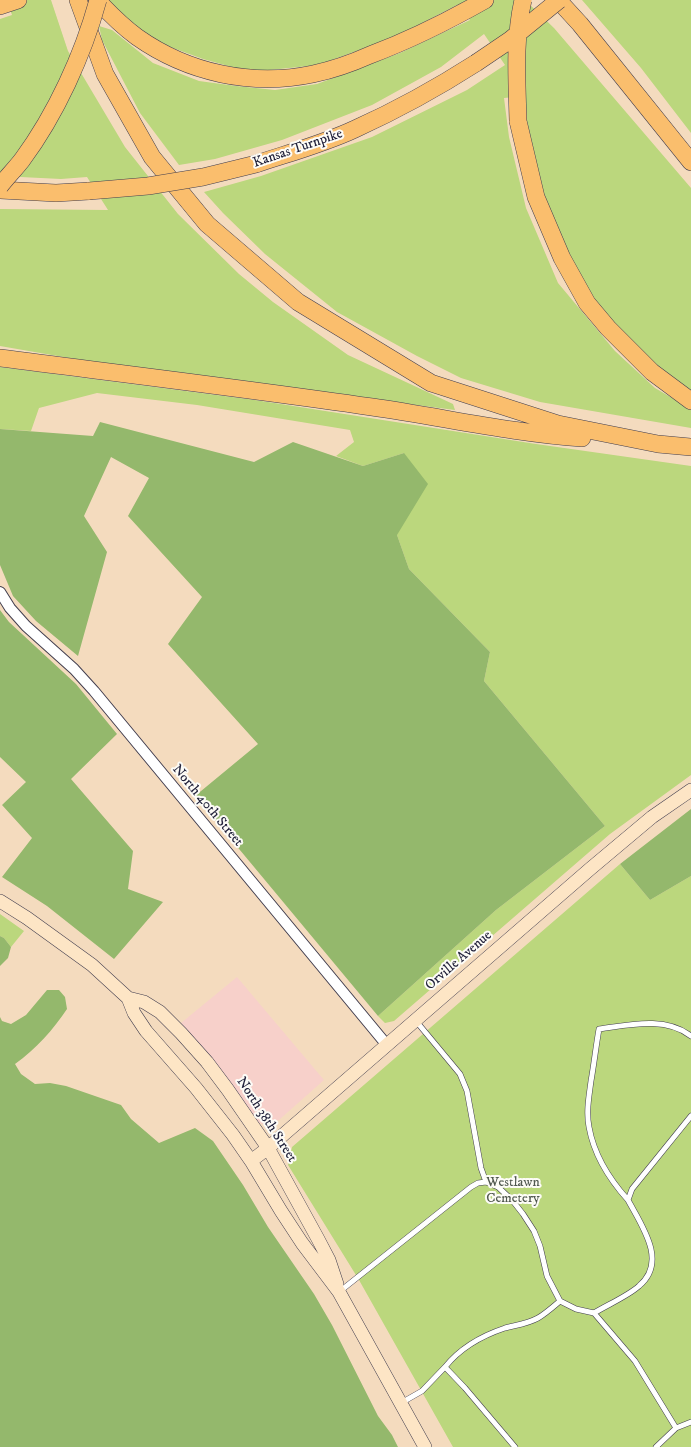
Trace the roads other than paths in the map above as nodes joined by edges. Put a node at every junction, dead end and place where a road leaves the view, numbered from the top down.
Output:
1 (18, 0) edge
2 (78, 0) edge
3 (98, 0) edge
4 (485, 0) edge
5 (523, 0) edge
6 (547, 0) edge
7 (559, 0) edge
8 (0, 6) edge
9 (580, 24) junction
10 (691, 162) edge
11 (0, 186) edge
12 (0, 190) edge
13 (0, 358) edge
14 (691, 401) edge
15 (658, 444) junction
16 (691, 446) edge
17 (0, 592) edge
18 (691, 790) edge
19 (0, 901) edge
20 (128, 998) junction
21 (415, 1020) junction
22 (691, 1036) edge
23 (386, 1044) junction
24 (691, 1116) edge
25 (268, 1148) junction
26 (252, 1161) junction
27 (486, 1182) junction
28 (628, 1200) junction
29 (339, 1292) junction
30 (560, 1301) junction
31 (594, 1313) junction
32 (445, 1366) junction
33 (401, 1404) junction
34 (691, 1422) edge
35 (676, 1428) junction
36 (425, 1447) edge
37 (515, 1447) edge
38 (656, 1447) edge

1 - 8 highway
2 - 15 highway
3 - 4 highway
3 - 11 highway, bridge
5 - 14 highway, bridge
6 - 9 highway
7 - 9 highway
7 - 12 highway, Kansas Turnpike, bridge
9 - 10 highway
13 - 15 highway
15 - 16 highway
17 - 23 street, North 40th Street
18 - 21 main road, Orville Avenue
19 - 20 main road, North 38th Street
20 - 25 main road, North 38th Street
20 - 26 main road, North 38th Street
21 - 23 main road, Orville Avenue
21 - 27 lane
22 - 28 lane
23 - 25 main road, Orville Avenue
24 - 28 lane
25 - 26 main road, Orville Avenue
25 - 29 main road, North 38th Street
26 - 29 main road, North 38th Street
27 - 29 lane
27 - 30 lane
28 - 31 lane
29 - 33 main road, North 38th Street
30 - 31 lane
30 - 32 lane
31 - 35 lane
32 - 33 lane
32 - 37 lane
33 - 36 main road, North 38th Street
34 - 35 lane
35 - 38 lane

